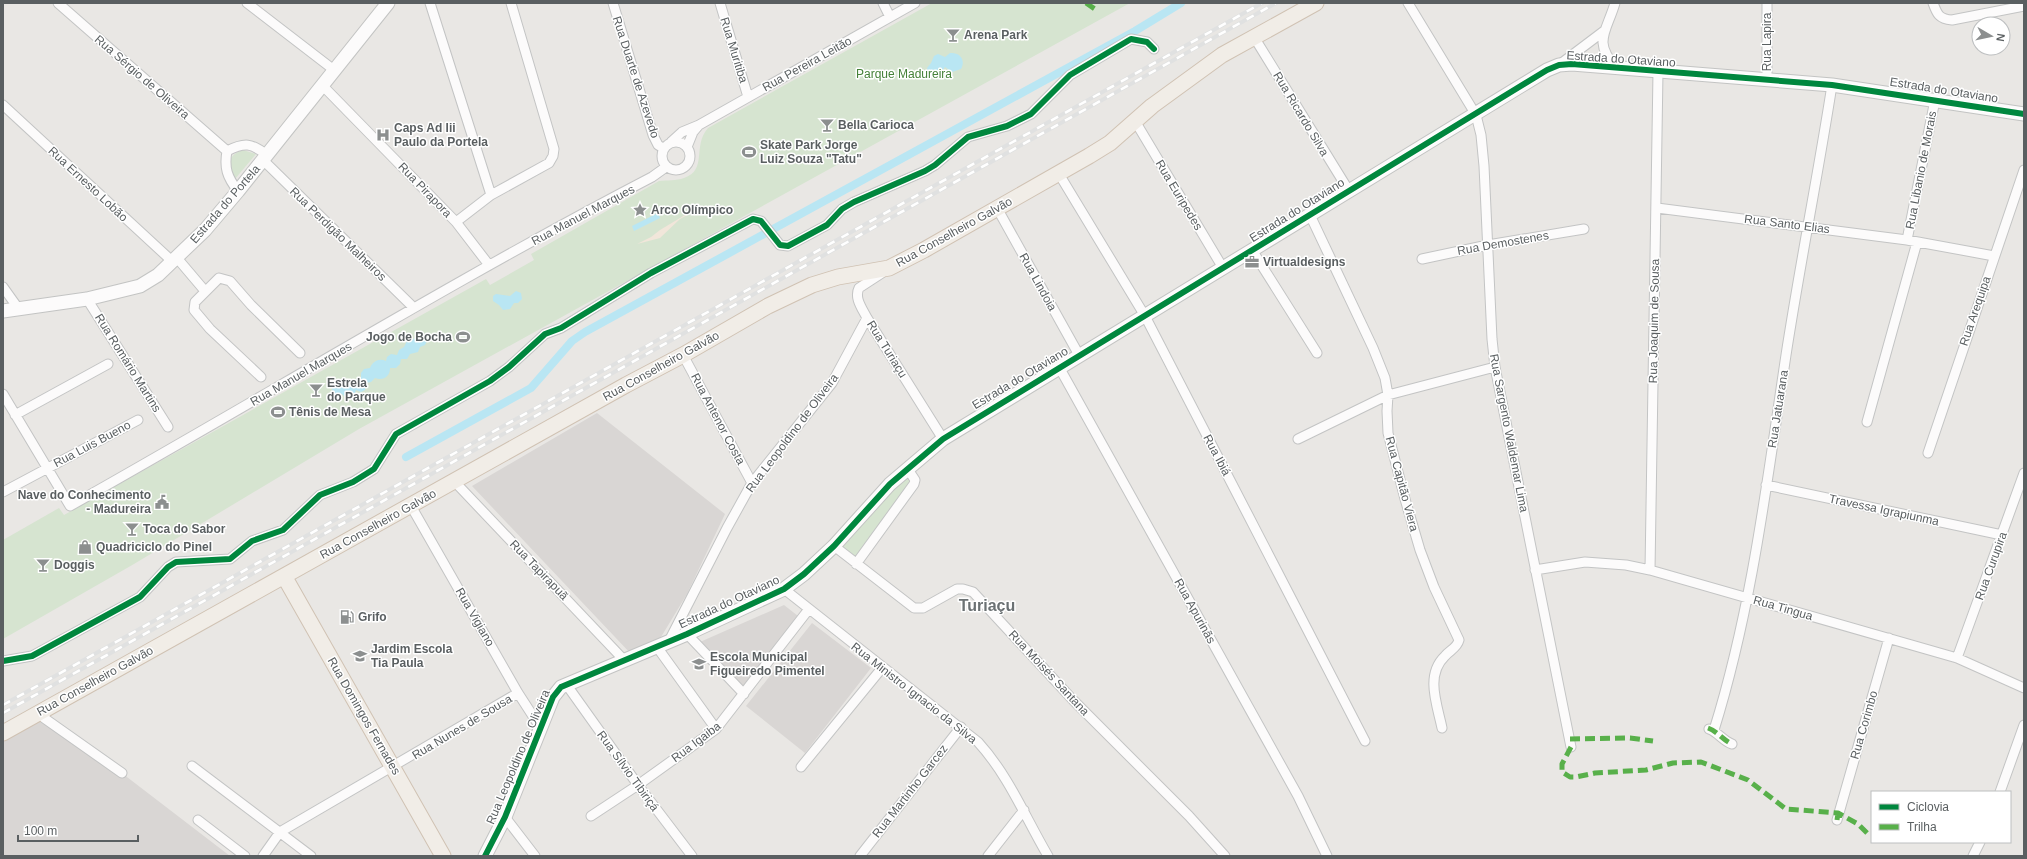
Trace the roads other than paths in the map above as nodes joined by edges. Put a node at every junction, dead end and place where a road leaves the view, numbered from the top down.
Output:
1 (58, 3) edge
2 (247, 3) edge
3 (388, 3) edge
4 (430, 3) edge
5 (511, 3) edge
6 (613, 3) edge
7 (720, 3) edge
8 (882, 3) edge
9 (915, 3) edge
10 (1316, 3) edge
11 (1408, 3) edge
12 (1615, 3) edge
13 (1767, 3) edge
14 (1933, 3) edge
15 (2024, 6) edge
16 (890, 17) junction
17 (1604, 30) junction
18 (1254, 37) junction
19 (1154, 49) dead end
20 (1559, 65) junction
21 (1616, 67) junction
22 (334, 70) junction
23 (1658, 72) junction
24 (1767, 81) junction
25 (322, 85) junction
26 (1832, 85) junction
27 (748, 97) junction
28 (1934, 100) junction
29 (3, 105) edge
30 (1476, 114) junction
31 (2024, 114) edge
32 (1135, 121) junction
33 (699, 125) junction
34 (671, 142) junction
35 (687, 147) junction
36 (664, 148) junction
37 (227, 151) junction
38 (265, 158) junction
39 (666, 167) junction
40 (2024, 170) edge
41 (1060, 174) junction
42 (1348, 190) junction
43 (238, 191) junction
44 (491, 195) junction
45 (997, 208) junction
46 (1657, 208) junction
47 (1310, 215) junction
48 (456, 222) junction
49 (1808, 227) junction
50 (1584, 229) dead end
51 (1907, 240) junction
52 (1917, 242) junction
53 (1488, 245) junction
54 (1252, 250) junction
55 (1994, 256) junction
56 (1422, 259) dead end
57 (175, 260) junction
58 (489, 265) junction
59 (889, 268) junction
60 (1223, 268) junction
61 (3, 287) edge
62 (205, 291) junction
63 (87, 299) junction
64 (18, 308) junction
65 (414, 308) junction
66 (3, 311) edge
67 (1145, 316) junction
68 (867, 318) junction
69 (300, 353) dead end
70 (1317, 353) dead end
71 (683, 355) junction
72 (1079, 355) junction
73 (108, 364) dead end
74 (1059, 367) junction
75 (1495, 367) junction
76 (261, 377) dead end
77 (3, 394) edge
78 (1388, 395) junction
79 (15, 414) junction
80 (138, 420) dead end
81 (1866, 422) dead end
82 (168, 427) dead end
83 (943, 439) junction
84 (1298, 439) dead end
85 (1928, 453) dead end
86 (907, 468) junction
87 (46, 469) junction
88 (2024, 473) edge
89 (454, 481) junction
90 (752, 483) junction
91 (1766, 485) junction
92 (3, 492) edge
93 (411, 506) junction
94 (2002, 535) junction
95 (834, 546) junction
96 (856, 564) junction
97 (1535, 570) junction
98 (1650, 570) junction
99 (284, 576) junction
100 (784, 589) junction
101 (1748, 598) junction
102 (809, 609) junction
103 (687, 634) junction
104 (1890, 638) junction
105 (669, 641) junction
106 (657, 647) junction
107 (1958, 658) junction
108 (624, 660) junction
109 (3, 661) edge
110 (882, 668) junction
111 (566, 684) junction
112 (2024, 688) edge
113 (518, 693) junction
114 (744, 694) junction
115 (47, 708) junction
116 (2024, 726) edge
117 (540, 727) junction
118 (960, 727) junction
119 (1442, 728) dead end
120 (716, 729) junction
121 (3, 733) edge
122 (1365, 741) dead end
123 (1732, 744) dead end
124 (1571, 747) dead end
125 (192, 766) dead end
126 (393, 767) junction
127 (801, 767) dead end
128 (122, 773) dead end
129 (638, 785) junction
130 (2000, 791) edge
131 (1024, 810) junction
132 (591, 816) dead end
133 (1838, 816) dead end
134 (505, 817) junction
135 (198, 820) dead end
136 (280, 832) junction
137 (1980, 843) edge
138 (245, 856) edge
139 (263, 856) edge
140 (311, 856) edge
141 (444, 856) edge
142 (486, 856) edge
143 (535, 856) edge
144 (692, 856) edge
145 (860, 856) edge
146 (988, 856) edge
147 (1048, 856) edge
148 (1225, 856) edge
149 (1327, 856) edge
150 (1973, 856) edge

1 - 37 street, Rua Sérgio de Oliveira
2 - 22 street
3 - 22 street, Estrada do Portela
4 - 44 street
5 - 44 street
6 - 36 street, Rua Duarte de Azevedo
7 - 27 street, Rua Muritiba
8 - 16 street
9 - 16 street, Rua Pereira Leitão
10 - 18 main road, Rua Conselheiro Galvão
11 - 30 street, Rua Sargento Waldemar Lima
12 - 17 street
13 - 24 street, Rua Lapira
14 - 15 street
16 - 27 street, Rua Pereira Leitão
17 - 20 street
17 - 21 street
18 - 32 main road, Rua Conselheiro Galvão
18 - 42 street, Rua Ricardo Silva
19 - 109 street
20 - 21 street, Estrada do Otaviano
20 - 30 street, Estrada do Otaviano
21 - 23 street, Estrada do Otaviano
22 - 25 street, Estrada do Portela
23 - 24 street, Estrada do Otaviano
23 - 46 street, Rua Joaquim de Sousa
24 - 26 street, Estrada do Otaviano
25 - 38 street, Estrada do Portela
25 - 48 street, Rua Pirapora
26 - 28 street, Estrada do Otaviano
26 - 49 street, Rua Jatuarana
27 - 33 street, Rua Pereira Leitão
28 - 31 street, Estrada do Otaviano
28 - 51 street, Rua Libanio de Morais
29 - 57 street, Rua Ernesto Lobão
30 - 42 street, Estrada do Otaviano
30 - 53 street, Rua Sargento Waldemar Lima
32 - 41 main road, Rua Conselheiro Galvão
32 - 60 street, Rua Euripedes
33 - 34 street, Rua Pereira Leitão
33 - 35 street, Rua Pereira Leitão
34 - 35 street
34 - 36 street
35 - 39 street
36 - 39 street
37 - 38 street
37 - 43 street
38 - 43 street, Estrada do Portela
38 - 65 street, Rua Perdigão Malheiros
39 - 58 street, Rua Manuel Marques
40 - 55 street, Rua Arequipa
41 - 45 main road, Rua Conselheiro Galvão
41 - 67 street, Rua Ibiá
42 - 47 street, Estrada do Otaviano
43 - 57 street, Estrada do Portela
44 - 48 street
45 - 59 main road, Rua Conselheiro Galvão
45 - 72 street, Rua Lindoia
46 - 49 street, Rua Santo Elias
46 - 98 street, Rua Joaquim de Sousa
47 - 54 street, Estrada do Otaviano
47 - 78 street, Rua Capitão Viera
48 - 58 street, Rua Pirapora
49 - 51 street, Rua Santo Elias
49 - 91 street, Rua Jatuarana
50 - 53 street, Rua Demostenes
51 - 52 street, Rua Santo Elias
52 - 55 street, Rua Santo Elias
52 - 81 street
53 - 56 street, Rua Demostenes
53 - 75 street, Rua Sargento Waldemar Lima
54 - 60 street, Estrada do Otaviano
54 - 70 street
55 - 85 street, Rua Arequipa
57 - 62 street, Rua Ernesto Lobão
57 - 63 street, Estrada do Portela
58 - 65 street, Rua Manuel Marques
59 - 68 street, Rua Turiaçu
59 - 71 main road, Rua Conselheiro Galvão
60 - 67 street, Estrada do Otaviano
61 - 64 street
62 - 69 street
62 - 76 street
63 - 64 street, Estrada do Portela
63 - 82 street, Rua Romário Martins
64 - 66 street, Estrada do Portela
65 - 87 street, Rua Manuel Marques
67 - 72 street, Estrada do Otaviano
67 - 122 street, Rua Ibiá
68 - 83 street, Rua Turiaçu
68 - 90 street, Rua Leopoldino de Oliveira
71 - 89 main road, Rua Conselheiro Galvão
71 - 90 street, Rua Antenor Costa
72 - 74 street, Estrada do Otaviano
73 - 79 street
74 - 83 street, Estrada do Otaviano
74 - 149 street, Rua Apurinãs
75 - 78 street
75 - 97 street, Rua Sargento Waldemar Lima
77 - 79 street, Rua Manuel Marques
78 - 84 street
78 - 119 street, Rua Capitão Viera
79 - 87 street, Rua Manuel Marques
80 - 87 street, Rua Luis Bueno
83 - 86 street, Estrada do Otaviano
86 - 95 street, Estrada do Otaviano
86 - 96 street
87 - 92 street, Rua Luis Bueno
88 - 94 street, Rua Curupira
89 - 93 main road, Rua Conselheiro Galvão
89 - 108 street, Rua Tapirapuã
90 - 105 street, Rua Leopoldino de Oliveira
91 - 94 street, Travessa Igrapiunma
91 - 101 street, Rua Jatuarana
93 - 99 main road, Rua Conselheiro Galvão
93 - 113 street, Rua Vigiano
94 - 107 street, Rua Curupira
95 - 96 street, Rua Moisés Santana
95 - 100 street, Estrada do Otaviano
96 - 148 street, Rua Moisés Santana
97 - 98 street, Rua Tingua
97 - 124 street, Rua Sargento Waldemar Lima
98 - 101 street, Rua Tingua
99 - 115 main road, Rua Conselheiro Galvão
99 - 126 main road, Rua Domingos Fernades
100 - 102 street, Rua Ministro Ignacio da Silva
100 - 103 street, Estrada do Otaviano
101 - 104 street, Rua Tingua
101 - 123 street, Rua Jatuarana
102 - 110 street, Rua Ministro Ignacio da Silva
102 - 114 street, Rua Igaiba
103 - 105 street, Estrada do Otaviano
103 - 114 street
104 - 107 street, Rua Tingua
104 - 133 street, Rua Corimbo
105 - 106 street, Rua Leopoldino de Oliveira
106 - 108 street, Rua Leopoldino de Oliveira
106 - 120 street
107 - 112 street, Rua Tingua
108 - 111 street, Rua Leopoldino de Oliveira
110 - 118 street, Rua Ministro Ignacio da Silva
110 - 127 street
111 - 117 street, Rua Leopoldino de Oliveira
111 - 129 street, Rua Sílvio Tibiriçá
113 - 117 street, Rua Vigiano
113 - 126 street, Rua Nunes de Sousa
114 - 120 street, Rua Igaiba
115 - 121 main road, Rua Conselheiro Galvão
115 - 128 street
116 - 130 street
117 - 134 street, Rua Leopoldino de Oliveira
118 - 131 street, Rua Ministro Ignacio da Silva
118 - 145 street, Rua Martinho Garcez
120 - 129 street, Rua Igaiba
125 - 136 street
126 - 136 street, Rua Nunes de Sousa
126 - 141 main road, Rua Domingos Fernades
129 - 132 street, Rua Igaiba
129 - 144 street, Rua Sílvio Tibiriçá
131 - 146 street
131 - 147 street, Rua Ministro Ignacio da Silva
134 - 142 street, Rua Leopoldino de Oliveira
134 - 143 street
135 - 138 street
136 - 139 street
136 - 140 street
137 - 150 street

